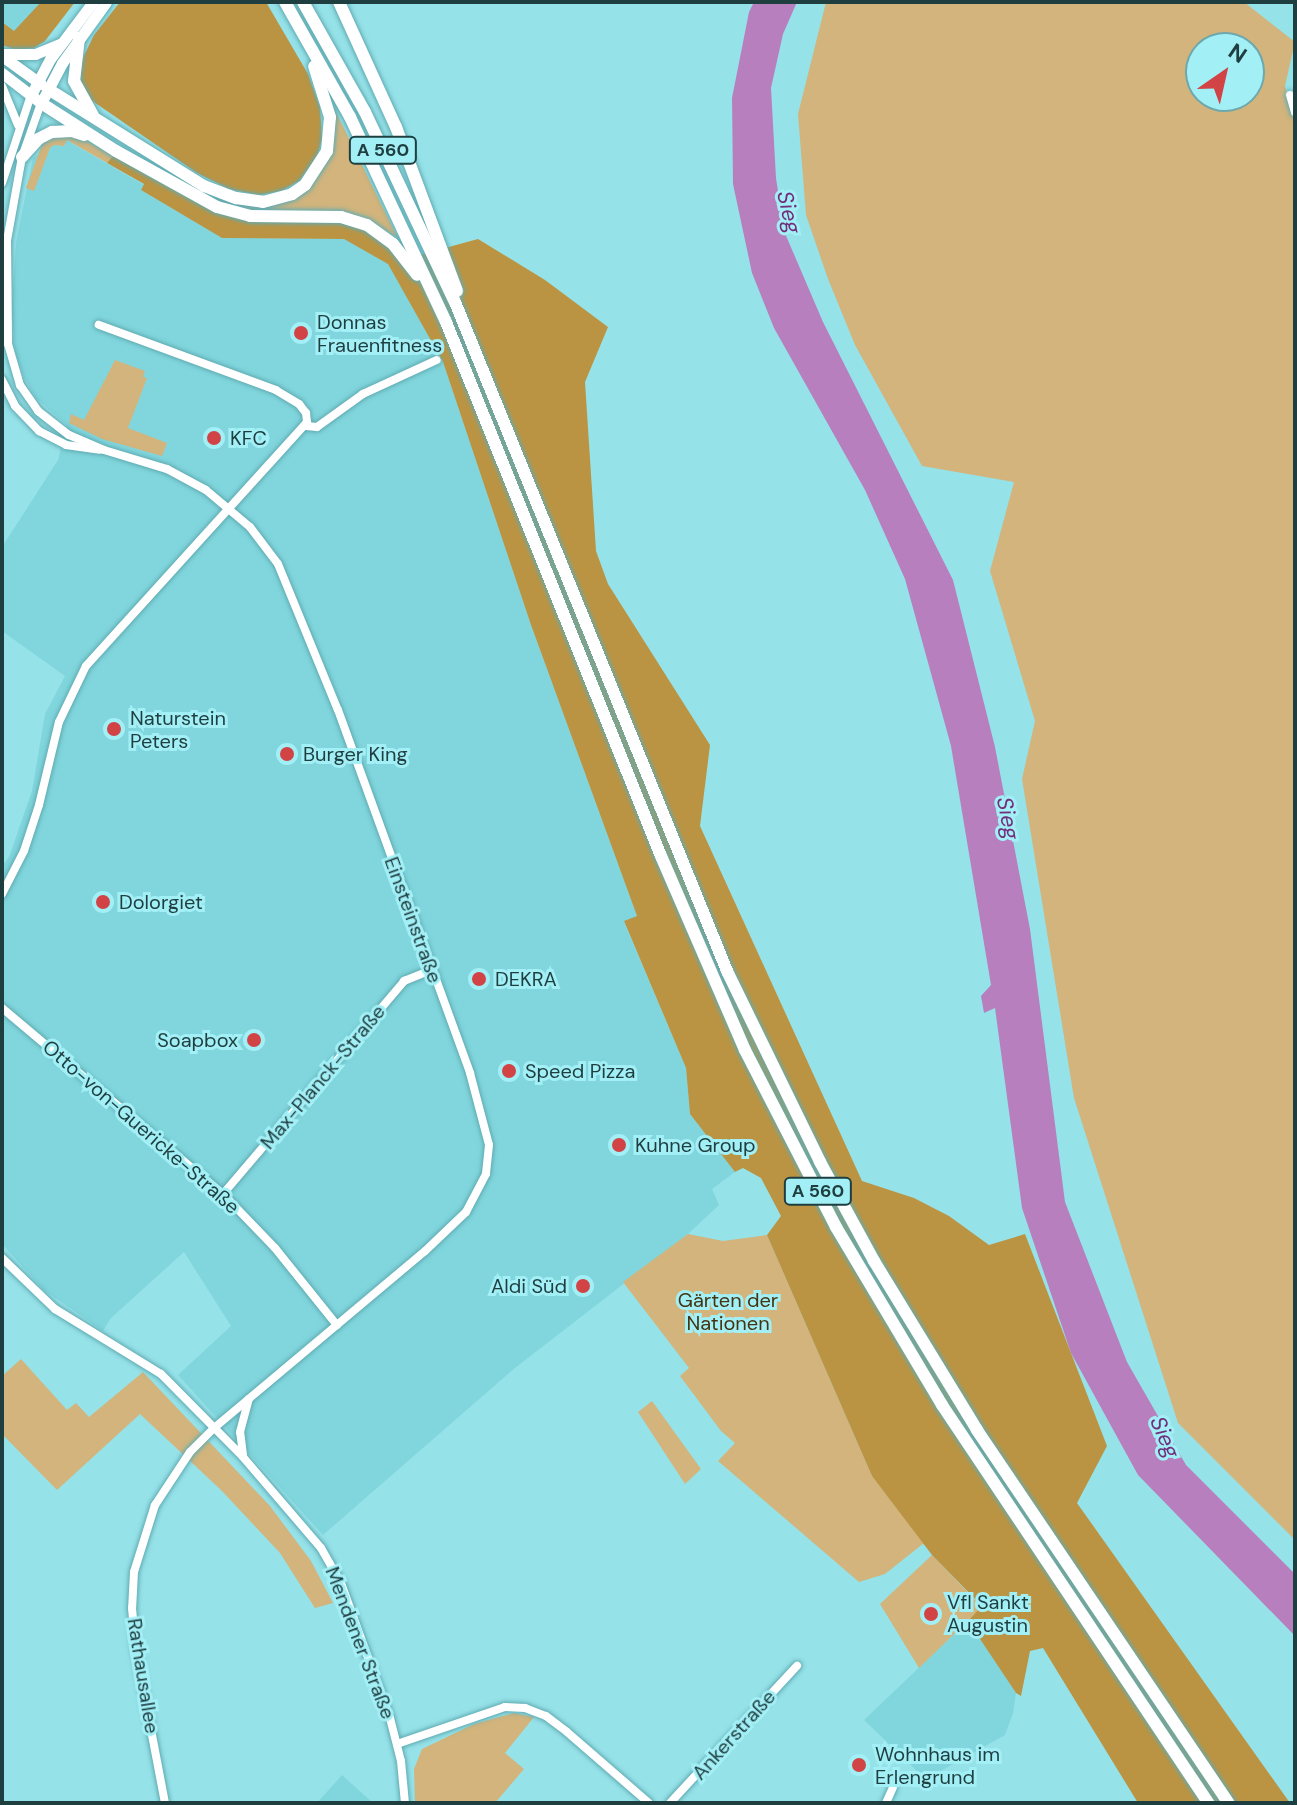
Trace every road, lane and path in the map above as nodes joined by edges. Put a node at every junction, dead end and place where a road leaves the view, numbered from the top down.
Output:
1 (93, 2) edge
2 (106, 2) edge
3 (285, 2) edge
4 (303, 2) edge
5 (339, 2) edge
6 (302, 30) junction
7 (79, 38) junction
8 (60, 44) junction
9 (2, 55) edge
10 (2, 73) edge
11 (43, 85) junction
12 (2, 86) edge
13 (1290, 95) dead end
14 (36, 99) junction
15 (1295, 112) edge
16 (98, 121) junction
17 (18, 125) junction
18 (116, 151) junction
19 (22, 157) junction
20 (2, 183) edge
21 (446, 322) junction
22 (99, 325) dead end
23 (437, 360) dead end
24 (484, 370) junction
25 (2, 380) edge
26 (306, 426) junction
27 (104, 450) junction
28 (231, 509) junction
29 (2, 894) edge
30 (431, 970) junction
31 (2, 1008) edge
32 (223, 1194) junction
33 (2, 1258) edge
34 (337, 1325) junction
35 (249, 1398) junction
36 (214, 1428) junction
37 (243, 1457) junction
38 (797, 1666) dead end
39 (397, 1744) junction
40 (893, 1787) dead end
41 (165, 1803) edge
42 (405, 1803) edge
43 (649, 1803) edge
44 (670, 1803) edge
45 (886, 1803) edge
46 (1208, 1803) edge
47 (1229, 1803) edge

1 - 8 main road
2 - 7 main road
3 - 6 highway, A 560
4 - 24 highway, A 560
5 - 24 highway
6 - 16 highway
6 - 21 highway, A 560
7 - 11 main road
7 - 16 highway
8 - 9 main road
8 - 11 main road
9 - 11 main road
10 - 14 main road
11 - 14 main road
11 - 16 highway
12 - 17 street
13 - 15 street
14 - 17 street
14 - 18 highway
14 - 19 street, Einsteinstraße
17 - 20 street
18 - 19 highway
18 - 21 highway
19 - 27 street, Einsteinstraße
21 - 46 highway, A 560
22 - 26 street
23 - 26 street
24 - 47 highway, A 560
25 - 27 street, Einsteinstraße
26 - 28 street
27 - 28 street, Einsteinstraße
28 - 29 street
28 - 30 street, Einsteinstraße
30 - 32 street, Max-Planck-Straße
30 - 34 street, Einsteinstraße
31 - 32 street, Otto-von-Guericke-Straße
32 - 34 street, Otto-von-Guericke-Straße
33 - 36 street, Mendener Straße
34 - 35 street, Einsteinstraße
35 - 36 street, Einsteinstraße
35 - 37 street
36 - 37 street, Mendener Straße
36 - 41 street, Rathausallee
37 - 39 street, Mendener Straße
38 - 44 street, Ankerstraße
39 - 42 street, Mendener Straße
39 - 43 street
40 - 45 street

